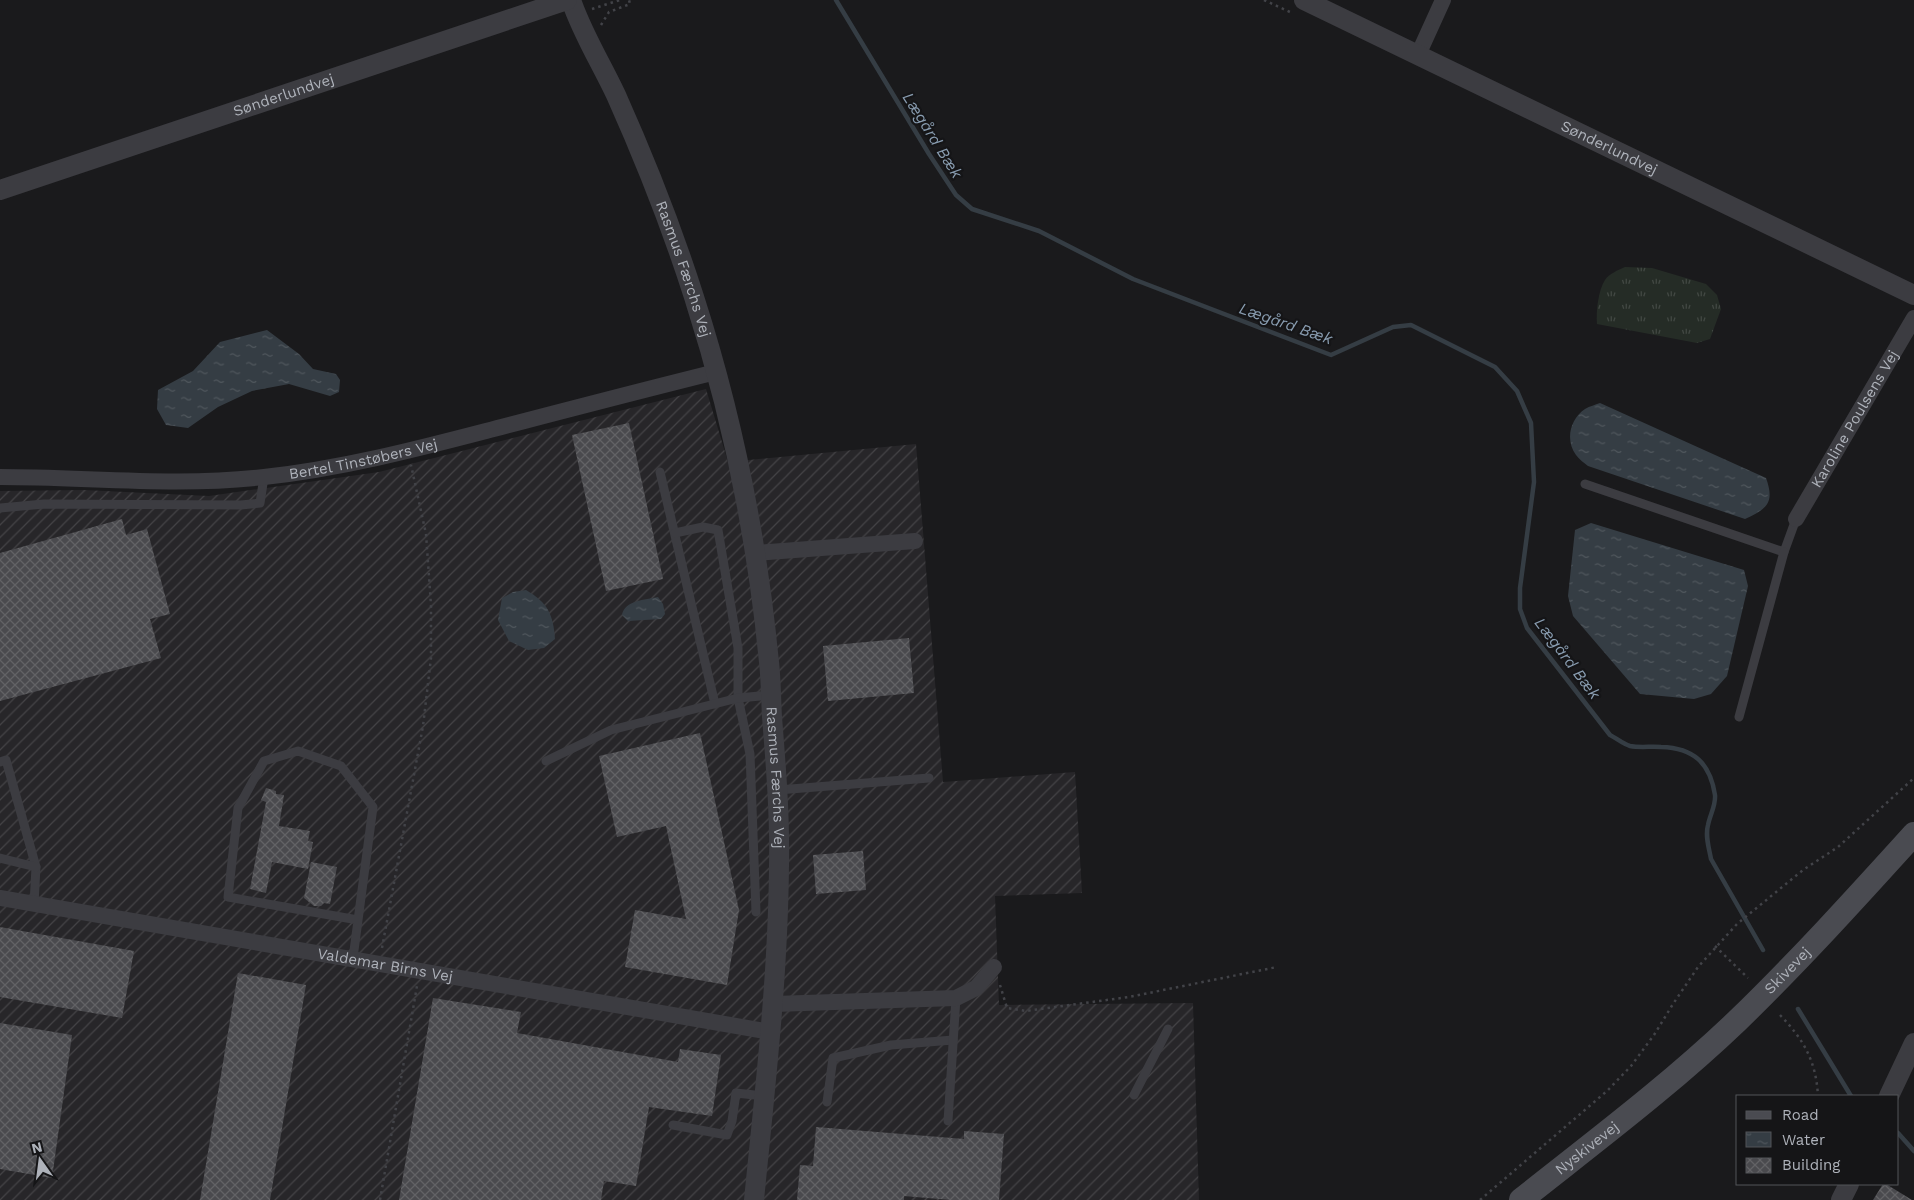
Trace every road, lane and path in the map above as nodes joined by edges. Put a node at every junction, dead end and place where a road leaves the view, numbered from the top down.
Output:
1 (569, 0) edge
2 (1304, 0) edge
3 (1443, 0) edge
4 (1418, 55) junction
5 (0, 190) edge
6 (1914, 295) edge
7 (1914, 318) edge
8 (716, 372) junction
9 (408, 451) junction
10 (660, 472) dead end
11 (0, 477) edge
12 (264, 477) junction
13 (1585, 484) dead end
14 (0, 508) edge
15 (1796, 519) joint
16 (675, 533) junction
17 (915, 541) dead end
18 (1784, 552) junction
19 (754, 553) junction
20 (771, 695) junction
21 (738, 698) junction
22 (715, 704) junction
23 (1739, 717) dead end
24 (546, 761) dead end
25 (0, 762) edge
26 (928, 778) dead end
27 (1914, 778) edge
28 (778, 790) junction
29 (1914, 834) edge
30 (0, 858) edge
31 (36, 867) junction
32 (0, 898) edge
33 (34, 904) junction
34 (756, 912) dead end
35 (358, 920) junction
36 (1715, 946) junction
37 (353, 958) junction
38 (380, 963) junction
39 (994, 967) joint
40 (1277, 967) dead end
41 (420, 969) junction
42 (1748, 978) dead end
43 (956, 998) junction
44 (774, 1004) junction
45 (1780, 1015) dead end
46 (1168, 1029) dead end
47 (771, 1032) junction
48 (953, 1040) junction
49 (1914, 1043) edge
50 (1818, 1095) edge
51 (1889, 1095) edge
52 (764, 1096) junction
53 (1134, 1096) dead end
54 (1652, 1096) joint
55 (827, 1102) dead end
56 (948, 1121) dead end
57 (673, 1125) dead end
58 (1848, 1185) edge
59 (380, 1200) edge
60 (754, 1200) edge
61 (1480, 1200) edge
62 (1521, 1200) edge
63 (1841, 1200) edge

1 - 5 street, Sønderlundvej
1 - 8 street, Rasmus Færchs Vej
2 - 4 street, Sønderlundvej
3 - 4 street
4 - 6 street, Sønderlundvej
7 - 15 street, Karoline Poulsens Vej
8 - 9 street, Bertel Tinstøbers Vej
8 - 19 street, Rasmus Færchs Vej
9 - 12 street, Bertel Tinstøbers Vej
9 - 38 path
10 - 16 lane
11 - 12 street, Bertel Tinstøbers Vej
12 - 14 lane
13 - 18 lane
15 - 18 lane
16 - 21 lane
16 - 22 lane
17 - 19 street
18 - 23 lane
19 - 20 street, Rasmus Færchs Vej
20 - 21 lane
20 - 28 street, Rasmus Færchs Vej
21 - 22 lane
21 - 34 lane
22 - 24 lane
25 - 31 lane
26 - 28 lane
27 - 36 path
28 - 44 street, Rasmus Færchs Vej
29 - 54 main road, Skivevej
30 - 31 lane
31 - 33 lane
32 - 33 street, Valdemar Birns Vej
33 - 37 street, Valdemar Birns Vej
35 - 35 lane
35 - 37 lane
36 - 42 path
36 - 61 path
37 - 38 street, Valdemar Birns Vej
38 - 41 street, Valdemar Birns Vej
39 - 40 path
39 - 43 street
41 - 47 street, Valdemar Birns Vej
41 - 59 path
43 - 44 street
43 - 48 lane
44 - 47 street, Rasmus Færchs Vej
45 - 50 path
46 - 53 lane
47 - 52 street, Rasmus Færchs Vej
48 - 55 lane
48 - 56 lane
49 - 51 street
52 - 57 lane
52 - 60 street, Rasmus Færchs Vej
54 - 62 main road, Nyskivevej
58 - 63 street

